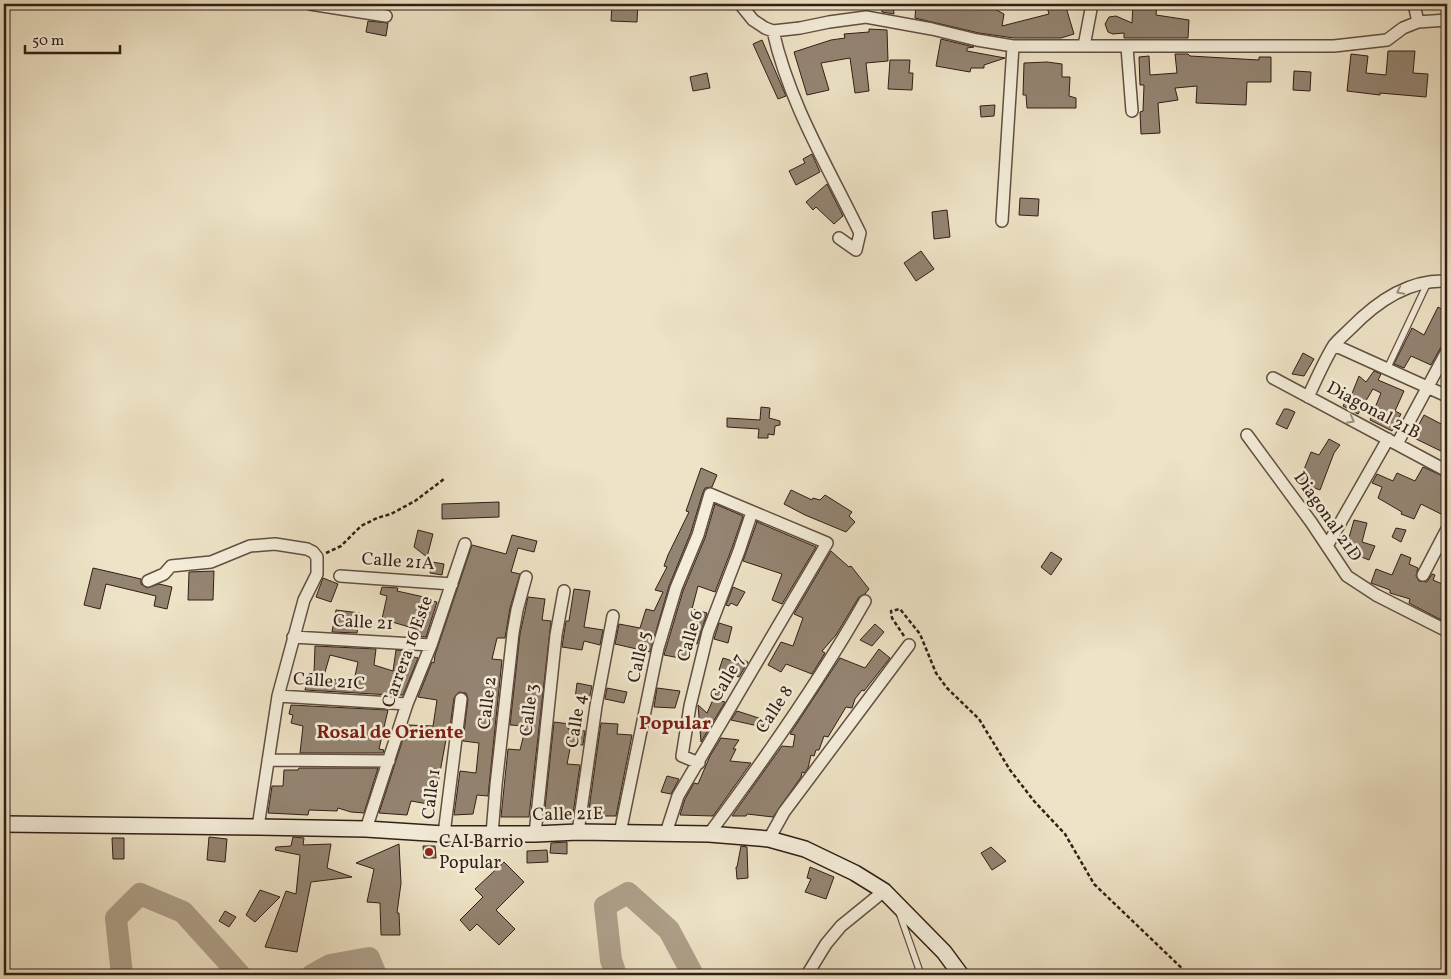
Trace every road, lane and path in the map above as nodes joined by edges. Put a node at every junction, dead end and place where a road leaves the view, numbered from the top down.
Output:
1 (310, 4) edge
2 (740, 4) edge
3 (1092, 4) edge
4 (1414, 4) edge
5 (386, 16) dead end
6 (1447, 20) edge
7 (1418, 22) junction
8 (773, 31) junction
9 (1013, 46) junction
10 (1084, 46) junction
11 (1127, 47) junction
12 (1132, 110) dead end
13 (1002, 221) dead end
14 (839, 238) dead end
15 (1447, 281) edge
16 (1428, 282) junction
17 (1334, 345) junction
18 (1447, 351) edge
19 (1386, 369) junction
20 (1273, 378) dead end
21 (1429, 388) junction
22 (1447, 396) edge
23 (1308, 397) junction
24 (1247, 435) dead end
25 (1393, 442) junction
26 (1447, 471) edge
27 (444, 479) dead end
28 (752, 512) junction
29 (1447, 530) edge
30 (465, 544) dead end
31 (1327, 546) junction
32 (317, 557) junction
33 (1423, 575) dead end
34 (340, 576) dead end
35 (526, 577) dead end
36 (148, 581) dead end
37 (452, 584) junction
38 (564, 591) dead end
39 (864, 601) dead end
40 (613, 616) dead end
41 (1447, 631) edge
42 (293, 637) junction
43 (431, 645) junction
44 (909, 645) joint
45 (278, 696) junction
46 (461, 698) dead end
47 (407, 704) junction
48 (268, 760) junction
49 (389, 761) junction
50 (699, 763) junction
51 (4, 824) edge
52 (258, 827) junction
53 (366, 829) junction
54 (578, 832) junction
55 (620, 833) junction
56 (666, 833) junction
57 (444, 834) junction
58 (492, 834) junction
59 (534, 834) junction
60 (709, 834) junction
61 (769, 839) junction
62 (884, 891) junction
63 (896, 903) junction
64 (807, 975) edge
65 (921, 975) edge
66 (961, 975) edge
67 (1189, 975) edge

1 - 5 street
2 - 8 street
3 - 10 street
4 - 7 street
6 - 7 street
7 - 11 street
8 - 9 street
8 - 14 street
9 - 10 street
9 - 13 street
10 - 11 street
11 - 12 street
15 - 16 street
16 -> 17 street
16 - 19 lane
17 - 19 street
17 - 23 street
18 - 21 street
19 - 21 street
20 - 23 street, Diagonal 21B
21 - 22 street
21 - 25 street
23 -> 25 street, Diagonal 21B
24 - 31 street, Diagonal 21D
25 - 26 street, Diagonal 21B
25 - 31 street
27 - 32 path
28 - 50 street, Calle 6
28 - 50 street, Calle 7
28 - 55 street, Calle 5
29 - 33 street
30 - 37 street, Carrera 16 Este
31 - 41 street, Diagonal 21D
32 - 36 street
32 - 42 street
34 - 37 street, Calle 21A
35 - 58 street, Calle 2
37 - 43 street, Carrera 16 Este
38 - 59 street, Calle 3
39 - 60 street, Calle 8
40 - 54 street, Calle 4
42 - 43 street, Calle 21
42 - 45 street
43 - 47 street, Carrera 16 Este
44 - 61 street
44 - 67 path
45 - 47 street, Calle 21C
45 - 48 street
46 - 57 street, Calle 1
47 - 49 street, Carrera 16 Este
48 - 49 street
48 - 52 street
49 - 53 street, Carrera 16 Este
50 - 56 street, Calle 7
51 - 52 main road, Calle 21E
52 - 53 main road, Calle 21E
53 - 57 main road, Calle 21E
54 - 55 main road, Calle 21E
54 - 59 main road, Calle 21E
55 - 56 main road, Calle 21E
56 - 60 main road, Calle 21E
57 - 58 main road, Calle 21E
58 - 59 main road, Calle 21E
60 - 61 main road, Calle 21E
61 - 62 main road, Calle 21E
62 - 63 main road, Calle 21E
62 - 64 street
63 - 65 lane
63 - 66 main road, Calle 21E

